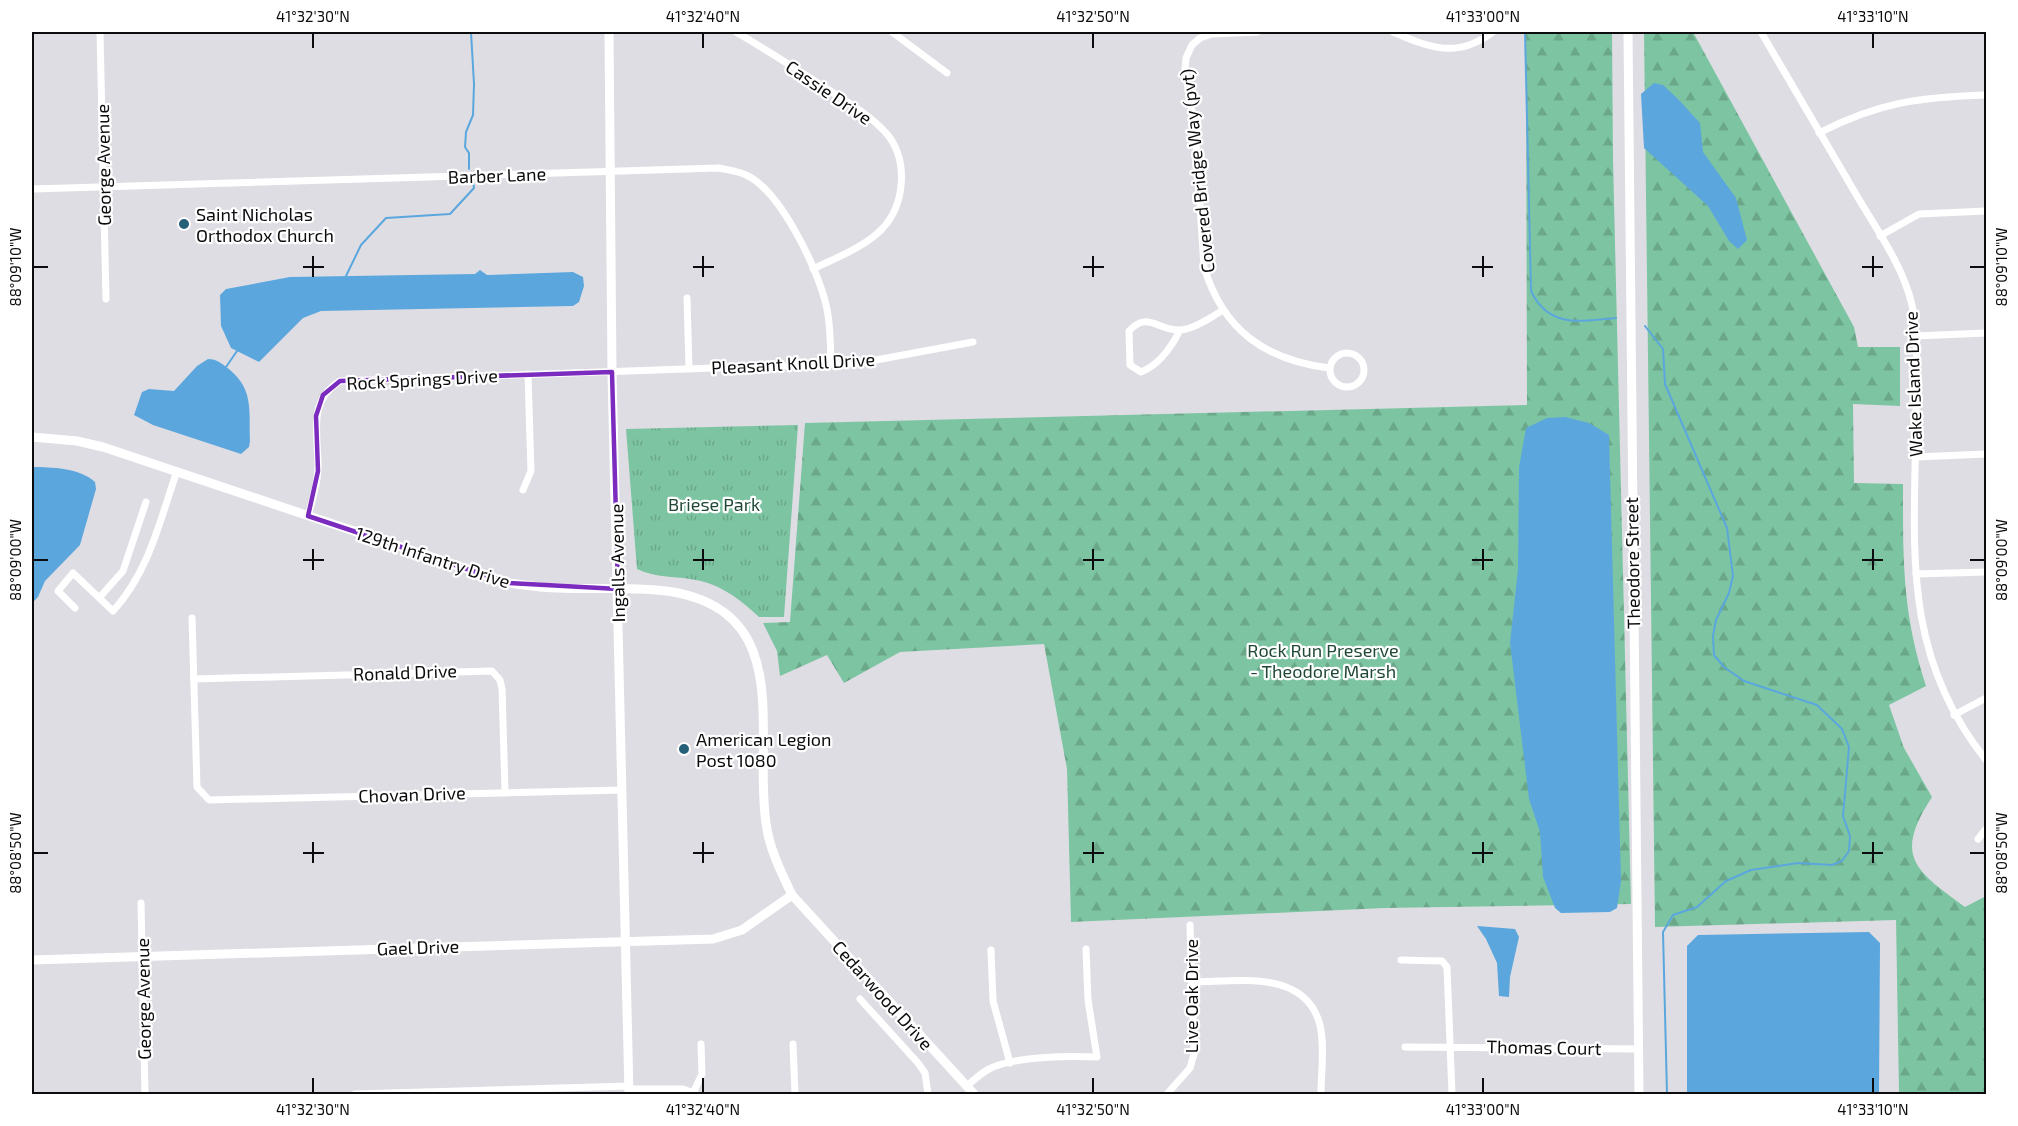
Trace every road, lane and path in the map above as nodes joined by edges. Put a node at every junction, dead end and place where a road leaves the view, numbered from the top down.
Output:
1 (100, 32) edge
2 (609, 32) edge
3 (736, 32) edge
4 (892, 32) edge
5 (1257, 32) edge
6 (1393, 32) edge
7 (1493, 32) edge
8 (1628, 32) edge
9 (1761, 32) edge
10 (947, 73) dead end
11 (1986, 95) edge
12 (1820, 133) junction
13 (612, 171) junction
14 (103, 187) junction
15 (32, 189) edge
16 (1986, 211) edge
17 (1880, 236) junction
18 (813, 269) junction
19 (687, 298) dead end
20 (106, 299) dead end
21 (1223, 310) junction
22 (1180, 330) junction
23 (1986, 333) edge
24 (1915, 336) junction
25 (973, 342) dead end
26 (831, 364) junction
27 (689, 368) junction
28 (1329, 368) junction
29 (612, 372) junction
30 (528, 374) junction
31 (32, 437) edge
32 (1986, 454) edge
33 (1916, 457) junction
34 (177, 471) junction
35 (523, 490) dead end
36 (146, 502) dead end
37 (308, 516) junction
38 (1986, 572) edge
39 (1916, 574) junction
40 (618, 589) junction
41 (99, 598) junction
42 (75, 608) dead end
43 (192, 618) dead end
44 (194, 678) junction
45 (1986, 698) edge
46 (1954, 715) junction
47 (1986, 760) edge
48 (622, 790) junction
49 (505, 791) junction
50 (1986, 829) edge
51 (1978, 839) dead end
52 (792, 895) junction
53 (141, 903) dead end
54 (1190, 925) dead end
55 (626, 940) junction
56 (1086, 949) dead end
57 (991, 950) dead end
58 (142, 956) junction
59 (32, 960) edge
60 (1401, 960) dead end
61 (1192, 982) junction
62 (860, 999) dead end
63 (701, 1044) dead end
64 (793, 1044) dead end
65 (1451, 1046) junction
66 (1405, 1047) dead end
67 (1638, 1049) junction
68 (1010, 1063) junction
69 (967, 1086) junction
70 (629, 1090) edge
71 (695, 1093) edge
72 (145, 1095) edge
73 (356, 1095) edge
74 (795, 1095) edge
75 (928, 1095) edge
76 (974, 1095) edge
77 (1167, 1095) edge
78 (1321, 1095) edge
79 (1452, 1095) edge
80 (1639, 1095) edge

1 - 14 street, George Avenue
2 - 13 street, Ingalls Avenue
3 - 18 street, Cassie Drive
4 - 10 street
5 - 21 street, Covered Bridge Way (pvt)
6 - 7 street
8 - 67 street, Theodore Street
9 - 12 street, Wake Island Drive
11 - 12 street
12 - 17 street, Wake Island Drive
13 - 14 street, Barber Lane
13 - 18 street, Barber Lane
13 - 29 street, Ingalls Avenue
14 - 15 street, Barber Lane
14 - 20 street, George Avenue
16 - 17 street
17 - 24 street, Wake Island Drive
18 - 26 street, Barber Lane
19 - 27 street
21 - 22 street
21 - 28 street, Covered Bridge Way (pvt)
22 - 22 street
23 - 24 street
24 - 33 street, Wake Island Drive
25 - 26 street, Pleasant Knoll Drive
26 - 27 street, Pleasant Knoll Drive
27 - 29 street, Pleasant Knoll Drive
28 - 28 street
29 - 30 street, Rock Springs Drive
29 - 40 street, Ingalls Avenue
30 - 35 street
30 - 37 street, Rock Springs Drive
31 - 34 street, 129th Infantry Drive
32 - 33 street
33 - 39 street, Wake Island Drive
34 - 37 street, 129th Infantry Drive
34 - 41 street
36 - 41 street
37 - 40 street, 129th Infantry Drive
38 - 39 street
39 - 46 street, Wake Island Drive
40 - 48 street, Ingalls Avenue
40 - 52 street, 129th Infantry Drive
41 - 42 street
43 - 44 street
44 - 49 street, Ronald Drive
44 - 49 street, Chovan Drive
45 - 46 street
46 - 47 street, Wake Island Drive
48 - 49 street, Chovan Drive
48 - 55 street, Ingalls Avenue
50 - 51 street
52 - 55 street, Gael Drive
52 - 69 street, Cedarwood Drive
53 - 58 street, George Avenue
54 - 61 street, Live Oak Drive
55 - 58 street, Gael Drive
55 - 70 street, Ingalls Avenue
56 - 68 street
57 - 68 street
58 - 59 street, Gael Drive
58 - 72 street, George Avenue
60 - 65 street
61 - 77 street, Live Oak Drive
61 - 78 street
62 - 75 street
63 - 71 street
64 - 74 street
65 - 66 street, Thomas Court
65 - 67 street, Thomas Court
65 - 79 street
67 - 80 street, Theodore Street
68 - 69 street
69 - 76 street, Cedarwood Drive
70 - 71 street
70 - 73 street

